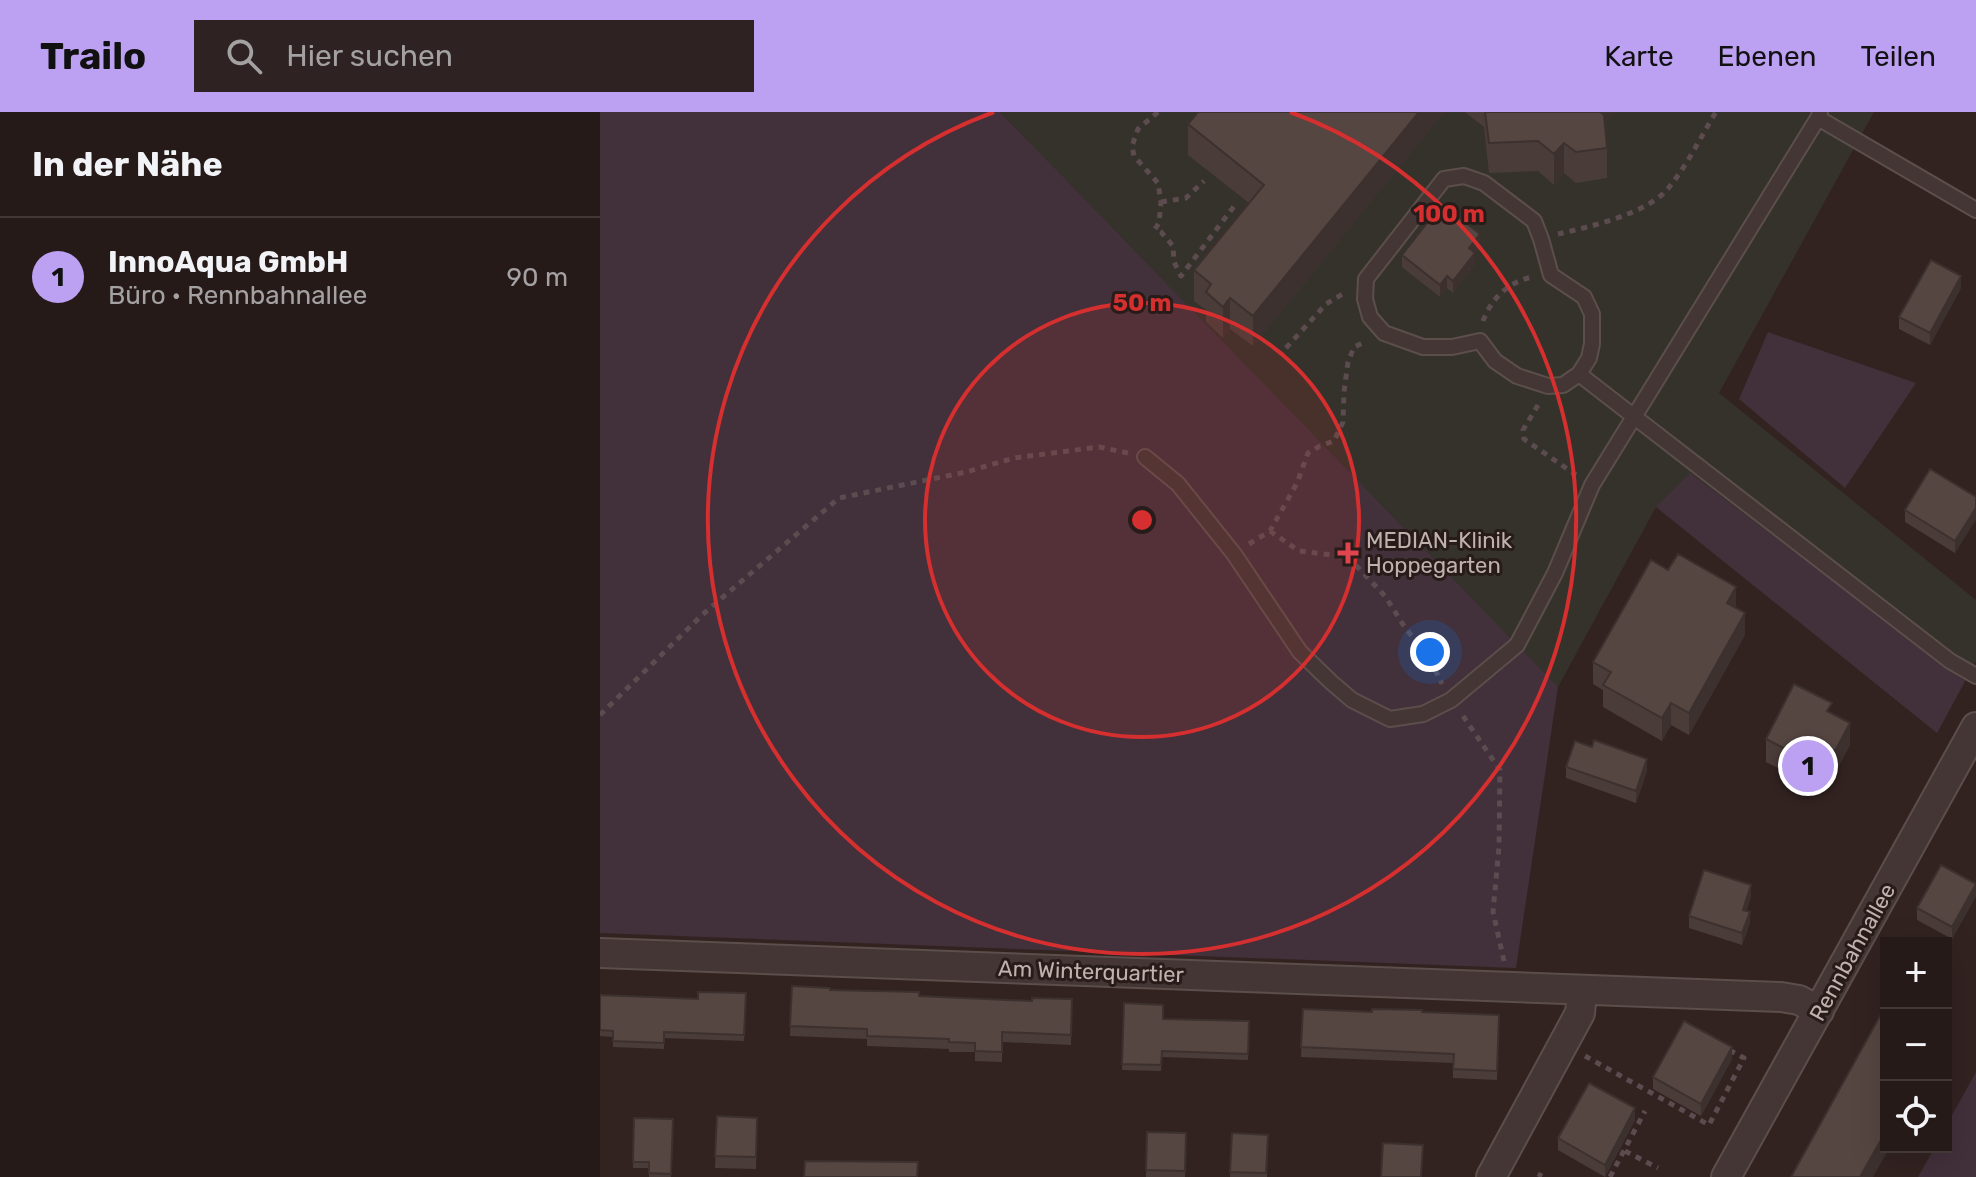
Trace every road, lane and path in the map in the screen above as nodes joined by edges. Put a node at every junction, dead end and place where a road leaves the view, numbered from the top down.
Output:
1 (1158, 112) edge
2 (1716, 112) edge
3 (1819, 115) edge
4 (1204, 181) dead end
5 (1161, 202) junction
6 (1235, 205) dead end
7 (1976, 210) edge
8 (1541, 239) junction
9 (1551, 275) junction
10 (1366, 279) junction
11 (1384, 333) junction
12 (1480, 341) junction
13 (1286, 348) dead end
14 (1579, 374) junction
15 (1548, 386) junction
16 (1635, 415) junction
17 (1145, 457) joint
18 (1592, 485) junction
19 (1234, 554) junction
20 (1976, 676) edge
21 (600, 715) edge
22 (1976, 727) edge
23 (600, 953) edge
24 (1582, 991) junction
25 (1819, 1011) junction
26 (1563, 1044) junction
27 (1719, 1045) edge
28 (1645, 1111) dead end
29 (1625, 1151) junction
30 (1658, 1168) dead end
31 (1491, 1177) edge
32 (1610, 1177) edge
33 (1726, 1177) edge

1 - 5 path
2 - 8 path
3 - 7 lane
3 - 16 lane
4 - 5 path
5 - 6 path
8 - 9 lane
8 - 10 lane
9 - 12 path
9 - 14 lane
10 - 11 lane
10 - 13 path
11 - 12 lane
11 - 19 path
12 - 15 lane
14 - 15 lane
14 - 16 lane
15 - 18 path
16 - 18 lane
16 - 20 lane
17 - 19 lane
17 - 21 path
18 - 19 lane
22 - 25 street, Rennbahnallee
23 - 24 street, Am Winterquartier
24 - 25 street, Am Winterquartier
24 - 26 street
25 - 33 street, Rennbahnallee
26 - 27 path
26 - 31 street
28 - 29 path
29 - 30 path
29 - 32 path

